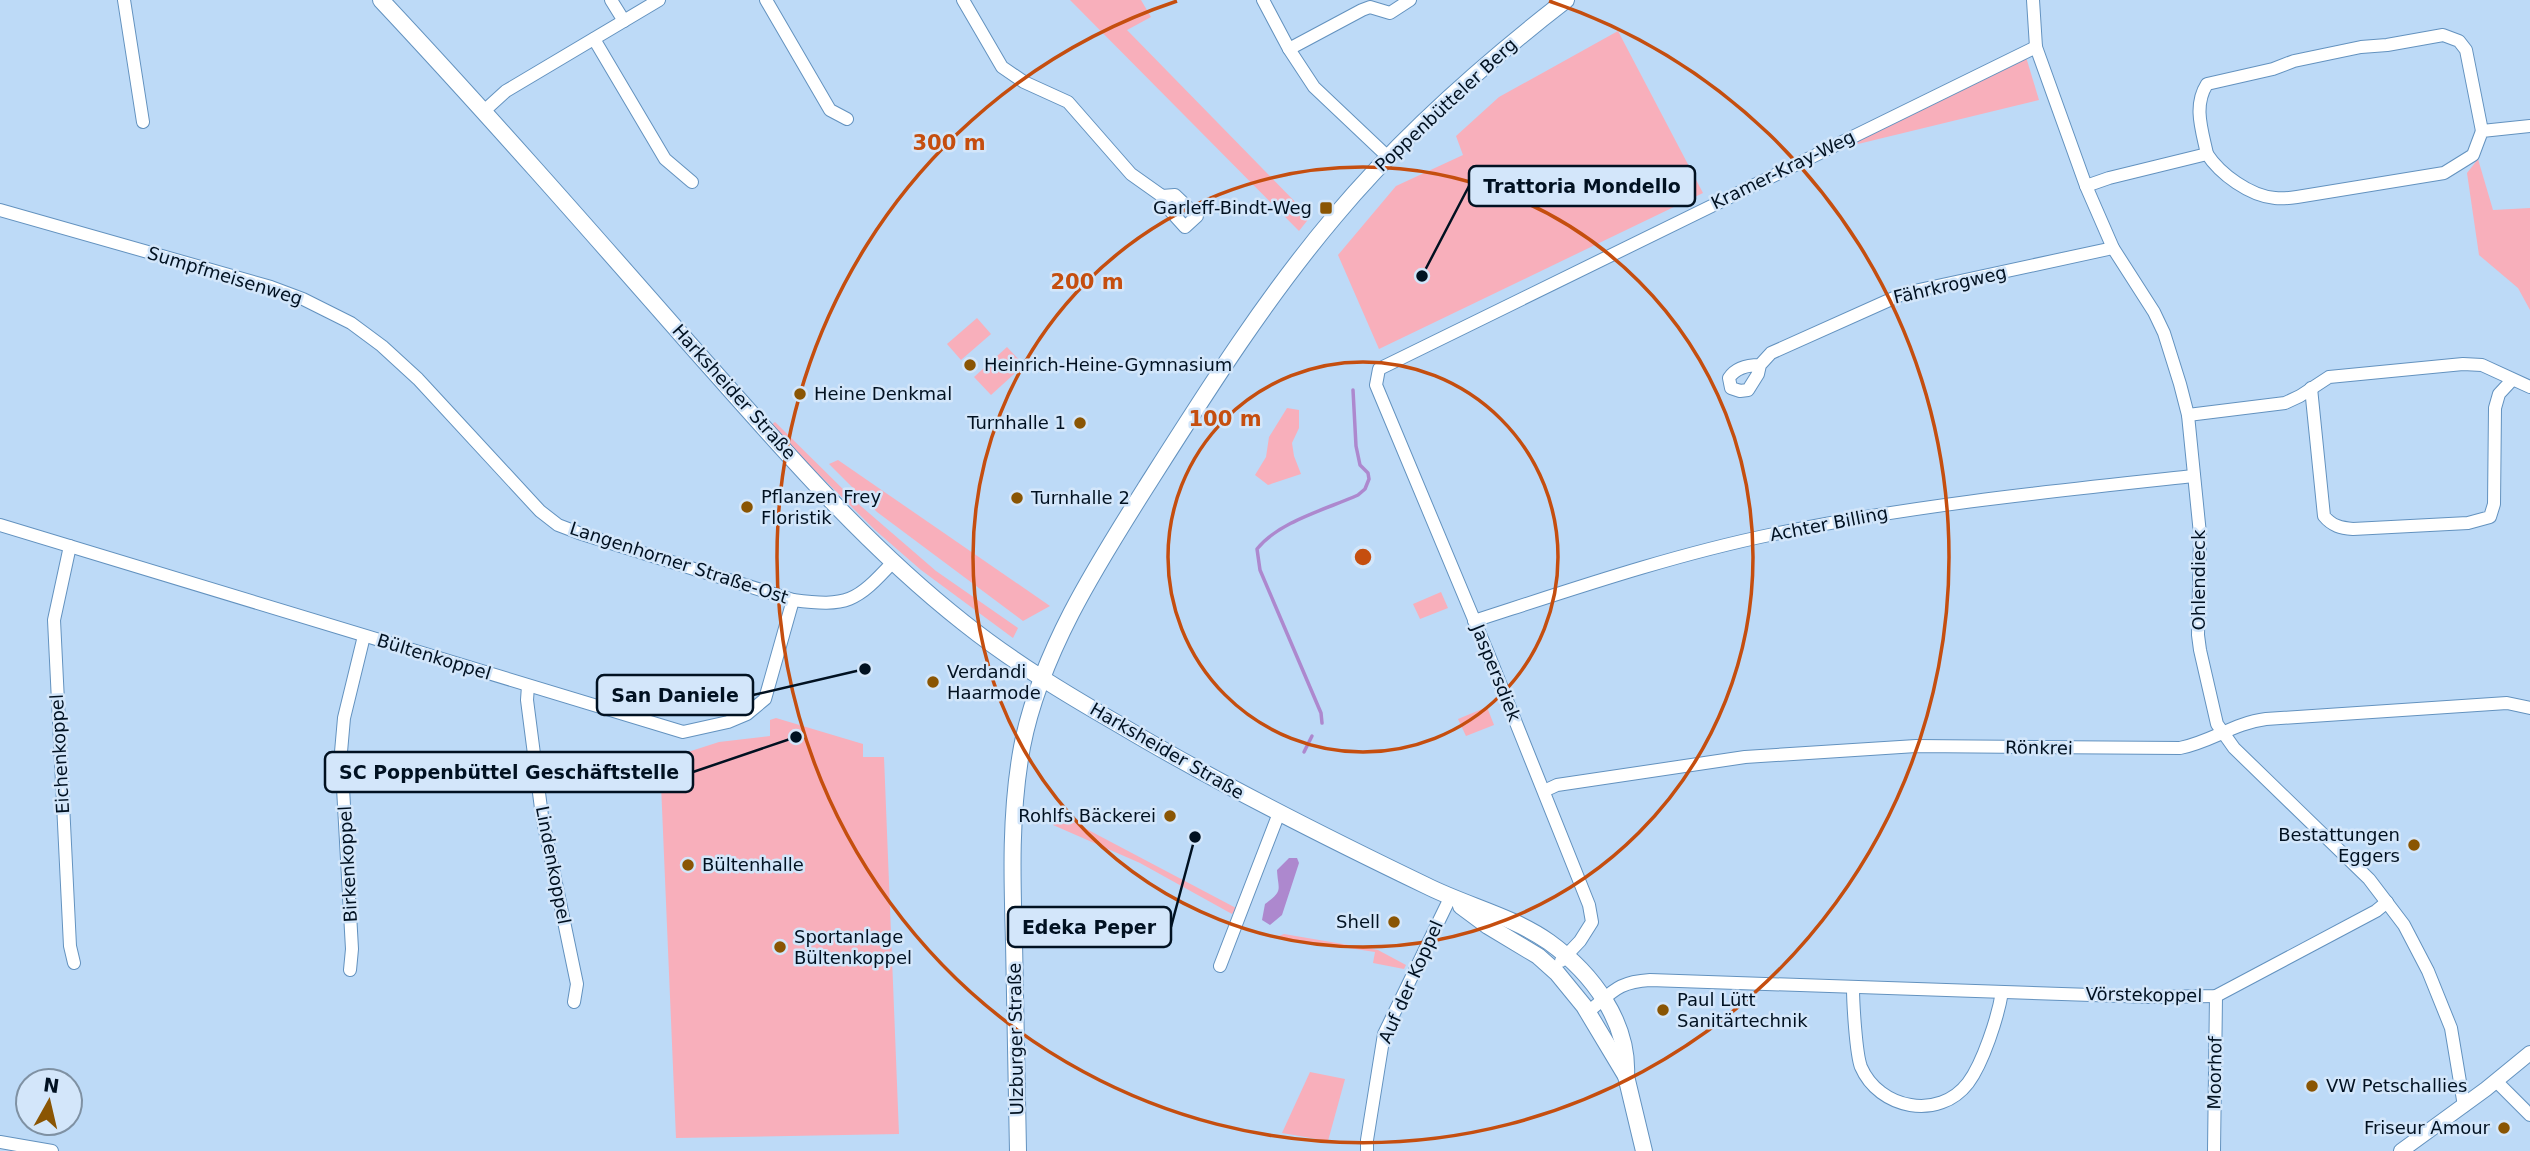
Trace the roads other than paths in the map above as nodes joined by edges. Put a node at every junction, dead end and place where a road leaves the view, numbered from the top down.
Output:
1 (124, 0) edge
2 (381, 0) edge
3 (611, 0) edge
4 (659, 0) edge
5 (766, 0) edge
6 (963, 0) edge
7 (1263, 0) edge
8 (1410, 0) edge
9 (1566, 0) edge
10 (2033, 0) edge
11 (624, 21) junction
12 (594, 39) junction
13 (2036, 47) junction
14 (1289, 49) junction
15 (484, 111) junction
16 (847, 118) dead end
17 (143, 122) dead end
18 (2530, 126) edge
19 (2482, 131) junction
20 (2207, 154) junction
21 (1388, 157) junction
22 (692, 182) dead end
23 (2086, 186) junction
24 (1162, 196) dead end
25 (0, 210) edge
26 (2113, 248) junction
27 (1760, 365) dead end
28 (1379, 369) joint
29 (2512, 380) junction
30 (2530, 387) edge
31 (2311, 388) junction
32 (2188, 415) junction
33 (2194, 476) junction
34 (540, 511) joint
35 (0, 525) edge
36 (70, 546) junction
37 (892, 562) junction
38 (793, 600) junction
39 (1474, 621) junction
40 (365, 636) junction
41 (1043, 679) junction
42 (528, 686) junction
43 (2530, 708) edge
44 (2221, 733) junction
45 (1544, 791) junction
46 (1279, 813) junction
47 (1450, 898) junction
48 (2387, 902) junction
49 (1566, 956) junction
50 (74, 962) dead end
51 (1220, 966) dead end
52 (1553, 969) junction
53 (350, 970) dead end
54 (1853, 986) junction
55 (2002, 992) junction
56 (2216, 996) junction
57 (1604, 999) junction
58 (574, 1002) dead end
59 (1588, 1012) junction
60 (2530, 1053) edge
61 (1626, 1076) junction
62 (2496, 1082) junction
63 (2464, 1105) junction
64 (2530, 1115) edge
65 (0, 1142) edge
66 (52, 1151) edge
67 (1018, 1151) edge
68 (1367, 1151) edge
69 (1644, 1151) edge
70 (2214, 1151) edge
71 (2401, 1151) edge

1 - 17 street
2 - 15 main road, Harksheider Straße
3 - 11 street
4 - 11 street
5 - 16 street
6 - 24 street
7 - 14 street
8 - 14 street
9 - 21 main road, Poppenbütteler Berg
10 - 13 street, Ohlendieck
11 - 12 street
12 - 15 street
12 - 22 street
13 - 23 street, Ohlendieck
13 - 28 street, Kramer-Kray-Weg
14 - 21 street
15 - 37 main road, Harksheider Straße
18 - 19 street
19 - 20 street
19 - 20 street
20 - 23 street
21 - 41 main road, Poppenbütteler Berg
23 - 26 street, Ohlendieck
25 - 34 street, Sumpfmeisenweg
26 - 27 street, Fährkrogweg
26 - 32 street, Ohlendieck
28 - 39 street, Jaspersdiek
29 - 30 street
29 - 31 street
29 - 31 street
31 - 32 street
32 - 33 street, Ohlendieck
33 - 39 street, Achter Billing
33 - 44 street, Ohlendieck
34 - 38 street, Langenhorner Straße-Ost
35 - 36 street, Bültenkoppel
36 - 40 street, Bültenkoppel
36 - 50 street, Eichenkoppel
37 - 38 street, Langenhorner Straße-Ost
37 - 41 main road, Harksheider Straße
38 - 42 street, Bültenkoppel
39 - 45 street, Jaspersdiek
40 - 42 street, Bültenkoppel
40 - 53 street, Birkenkoppel
41 - 46 main road, Harksheider Straße
41 - 67 main road, Ulzburger Straße
42 - 58 street, Lindenkoppel
43 - 44 street, Rönkrei
44 - 45 street, Rönkrei
44 - 48 street, Ohlendieck
45 - 49 street, Jaspersdiek
46 - 47 main road, Harksheider Straße
46 - 51 street
47 - 49 main road, Harksheider Straße
47 - 52 main road, Harksheider Straße
47 - 68 street, Auf der Koppel
48 - 56 street, Vörstekoppel
48 - 63 street, Ohlendieck
49 - 52 street, Jaspersdiek
49 - 57 main road, Harksheider Straße
52 - 59 main road, Harksheider Straße
54 - 55 street, Vörstekoppel
54 - 55 street
54 - 57 street, Vörstekoppel
55 - 56 street, Vörstekoppel
56 - 70 street, Moorhof
57 - 59 street, Vörstekoppel
57 - 61 main road, Harksheider Straße
59 - 61 main road, Harksheider Straße
60 - 62 street
61 - 69 main road, Harksheider Straße
62 - 63 street
62 - 64 street
63 - 71 street
65 - 66 street

